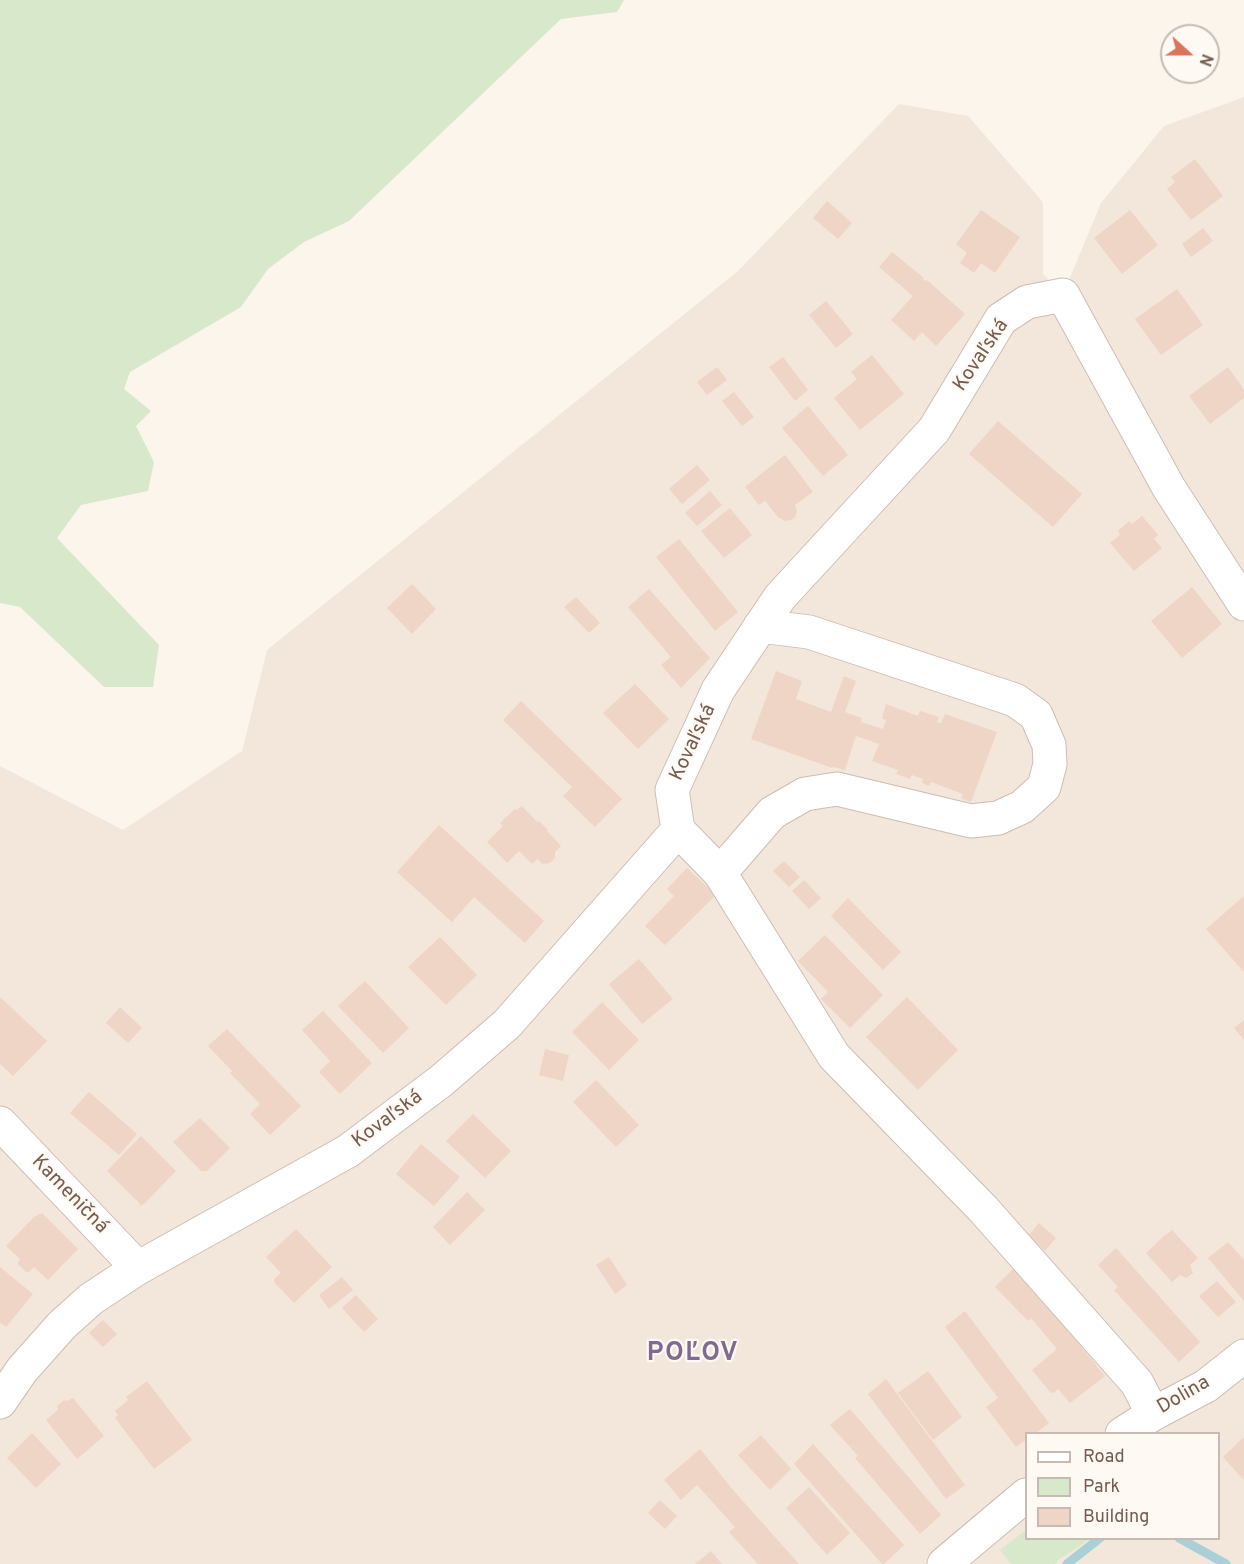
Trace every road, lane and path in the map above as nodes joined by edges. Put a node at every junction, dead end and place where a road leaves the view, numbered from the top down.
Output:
1 (1244, 604) edge
2 (760, 626) junction
3 (678, 830) junction
4 (720, 873) junction
5 (0, 1123) edge
6 (138, 1268) junction
7 (1244, 1356) edge
8 (0, 1401) edge
9 (1153, 1414) junction
10 (1125, 1432) edge
11 (1025, 1496) edge
12 (944, 1564) edge

1 - 2 street, Kovaľská
2 - 3 street, Kovaľská
2 - 4 street
3 - 4 street
3 - 6 street, Kovaľská
4 - 9 street
5 - 6 street, Kameničná
6 - 8 street, Kovaľská
7 - 9 street, Dolina
9 - 10 street, Dolina
11 - 12 street

